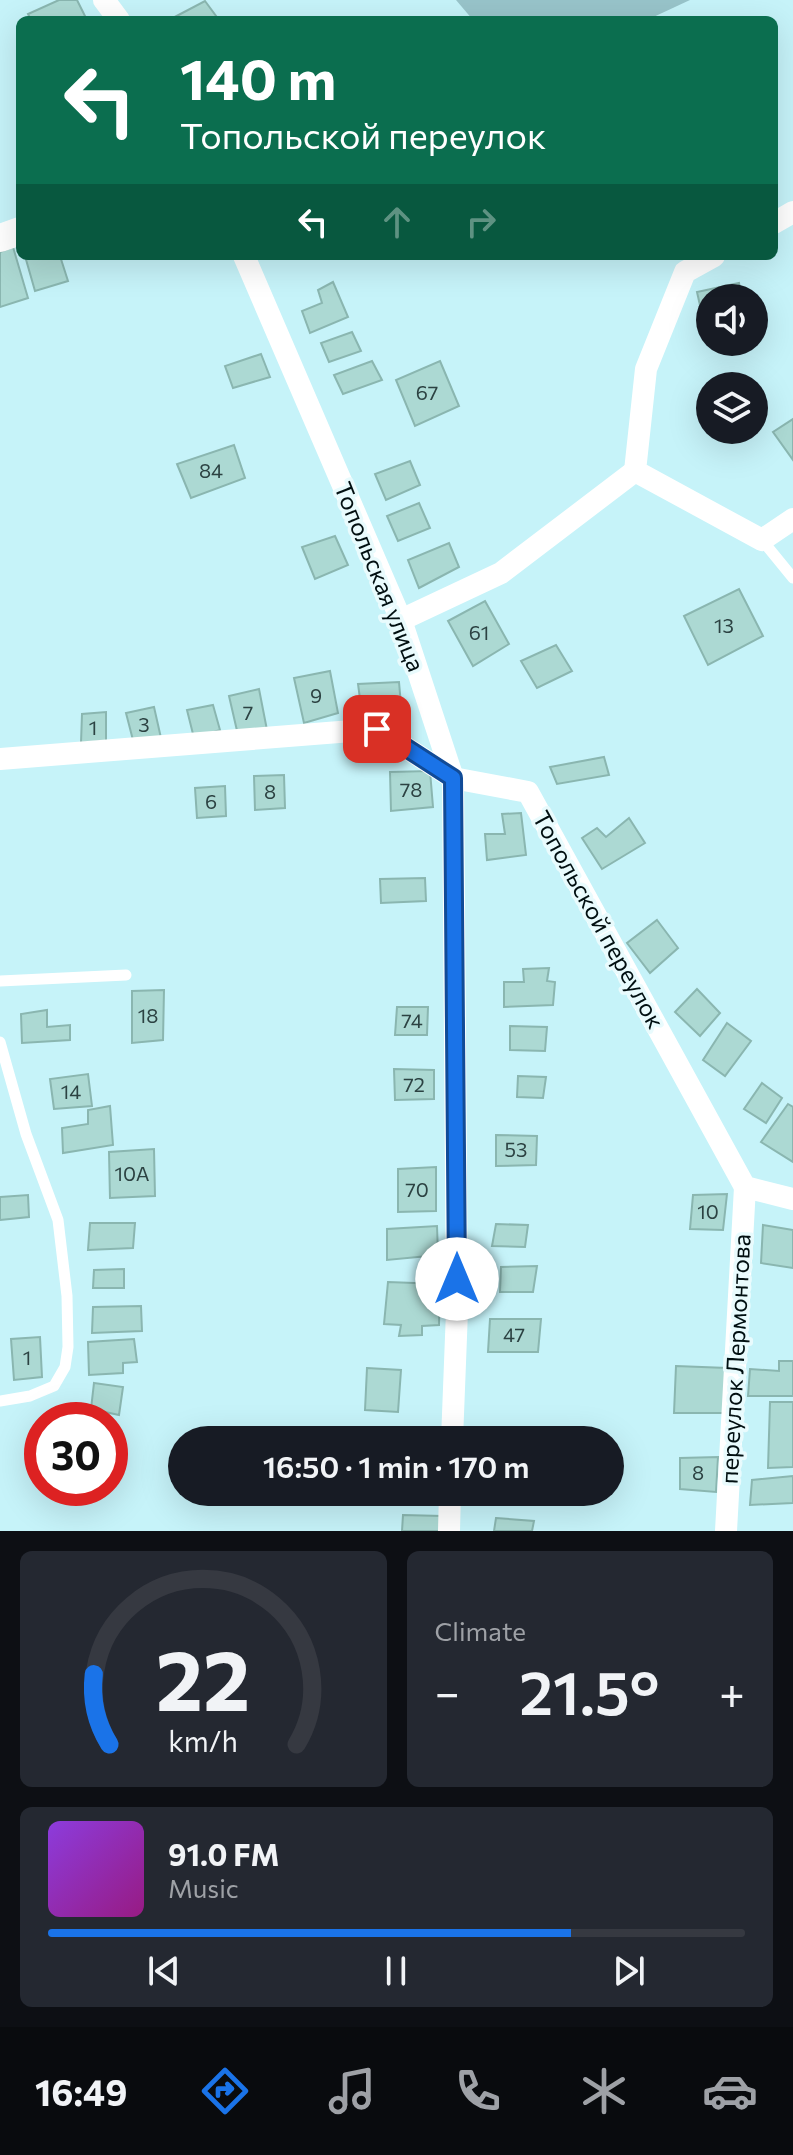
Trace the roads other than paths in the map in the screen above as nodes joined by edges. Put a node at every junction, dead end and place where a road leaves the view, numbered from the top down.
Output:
1 (246, 260) edge
2 (707, 260) edge
3 (635, 471) junction
4 (793, 519) edge
5 (762, 540) junction
6 (793, 578) edge
7 (401, 620) junction
8 (0, 759) edge
9 (453, 778) junction
10 (126, 975) dead end
11 (0, 981) edge
12 (0, 1042) edge
13 (745, 1187) junction
14 (793, 1199) edge
15 (0, 1401) edge
16 (453, 1426) edge
17 (450, 1506) edge
18 (449, 1531) edge
19 (726, 1531) edge

1 - 7 street, Топольская улица
2 - 3 street
3 - 5 street
3 - 7 street
4 - 5 street
5 - 6 lane
7 - 9 street, Топольская улица
8 - 9 street, Топольской переулок
9 - 13 street, Топольской переулок
9 - 16 street, Топольская улица
10 - 11 lane
12 - 15 lane
13 - 14 street
13 - 19 street, переулок Лермонтова
17 - 18 street

